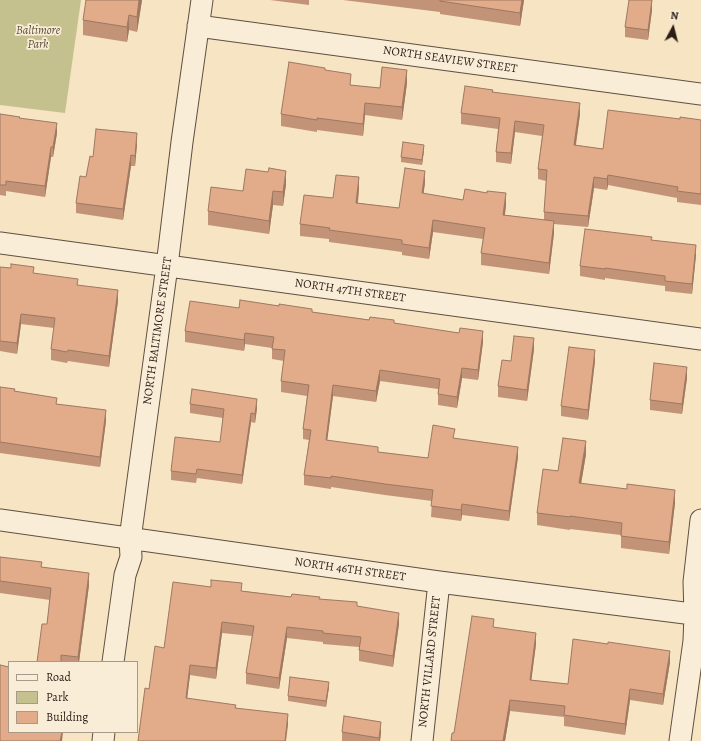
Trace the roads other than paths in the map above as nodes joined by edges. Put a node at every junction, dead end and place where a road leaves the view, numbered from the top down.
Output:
1 (202, 0) edge
2 (198, 26) junction
3 (701, 94) edge
4 (0, 243) edge
5 (166, 266) junction
6 (701, 339) edge
7 (0, 520) edge
8 (701, 520) edge
9 (130, 539) junction
10 (439, 582) junction
11 (698, 615) edge
12 (113, 661) edge
13 (422, 741) edge
14 (680, 741) edge

1 - 2 street, NORTH BALTIMORE STREET
2 - 3 street, NORTH SEAVIEW STREET
2 - 5 street, NORTH BALTIMORE STREET
4 - 5 street, NORTH 47TH STREET
5 - 6 street, NORTH 47TH STREET
5 - 9 street, NORTH BALTIMORE STREET
7 - 9 street, NORTH 46TH STREET
8 - 11 street
9 - 10 street, NORTH 46TH STREET
9 - 12 street, NORTH BALTIMORE STREET
10 - 11 street, NORTH 46TH STREET
10 - 13 street, NORTH VILLARD STREET
11 - 14 street

